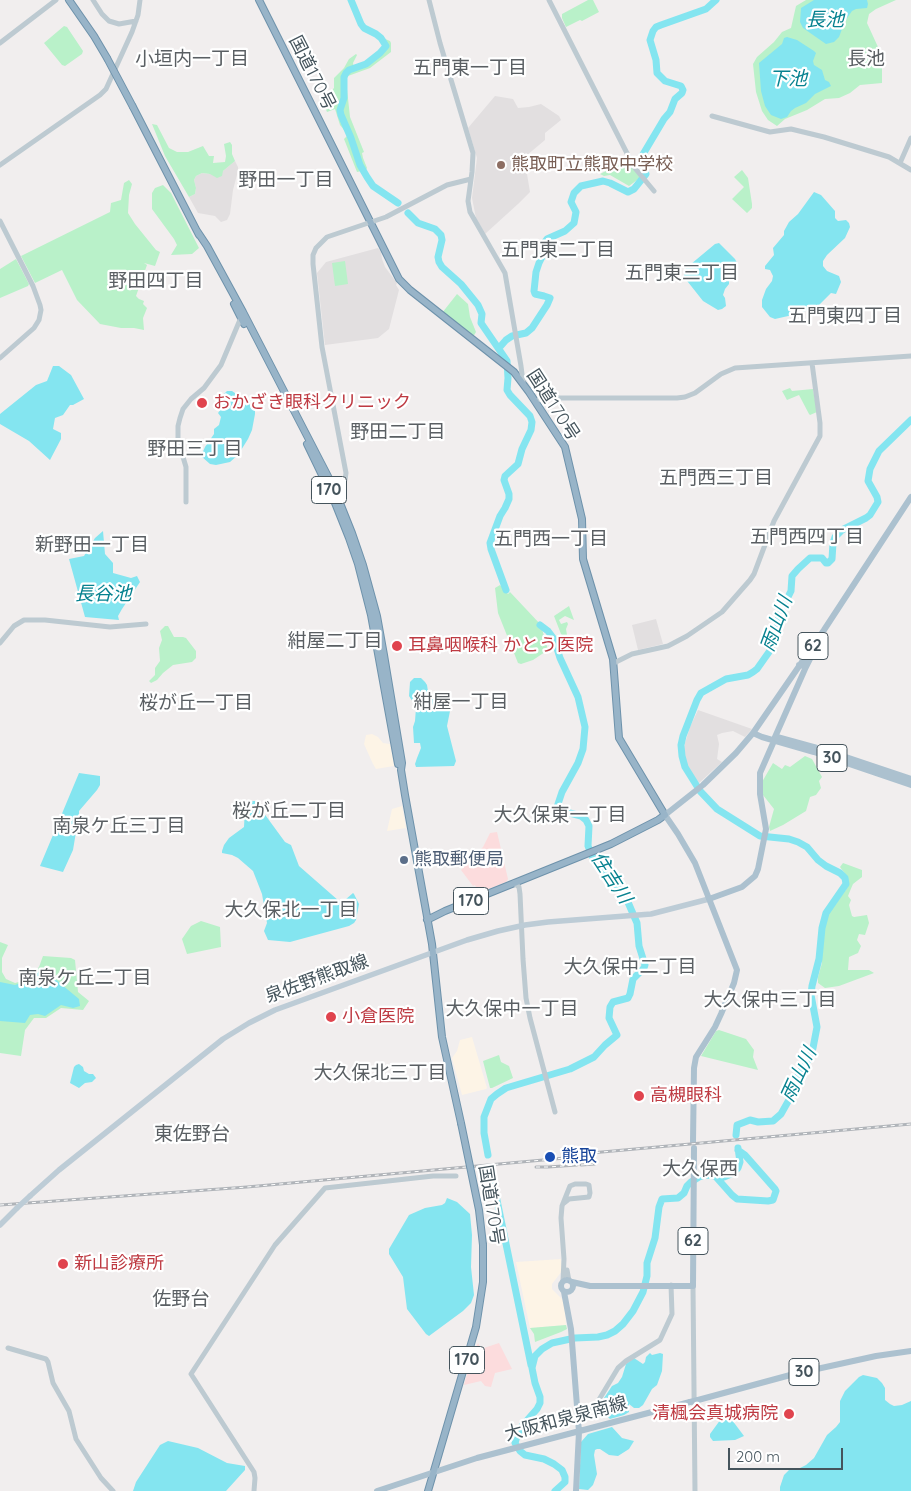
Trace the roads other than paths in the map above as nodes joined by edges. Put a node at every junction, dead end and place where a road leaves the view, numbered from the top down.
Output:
1 (56, 0) edge
2 (68, 0) edge
3 (93, 0) edge
4 (140, 0) edge
5 (259, 0) edge
6 (429, 0) edge
7 (549, 0) edge
8 (136, 21) junction
9 (0, 43) edge
10 (712, 116) dead end
11 (911, 138) edge
12 (900, 163) junction
13 (0, 165) edge
14 (911, 170) edge
15 (471, 179) junction
16 (654, 191) dead end
17 (0, 220) edge
18 (370, 223) junction
19 (242, 315) junction
20 (911, 356) edge
21 (0, 358) edge
22 (812, 363) junction
23 (523, 382) junction
24 (536, 401) junction
25 (334, 488) junction
26 (911, 497) edge
27 (186, 502) dead end
28 (146, 624) dead end
29 (0, 643) edge
30 (614, 663) junction
31 (802, 667) junction
32 (753, 733) junction
33 (774, 739) junction
34 (401, 770) junction
35 (911, 779) edge
36 (911, 785) edge
37 (665, 815) junction
38 (514, 883) junction
39 (709, 899) junction
40 (427, 920) junction
41 (522, 925) junction
42 (432, 953) junction
43 (555, 1112) dead end
44 (456, 1176) dead end
45 (564, 1203) junction
46 (0, 1225) edge
47 (569, 1286) junction
48 (671, 1286) junction
49 (693, 1286) junction
50 (8, 1348) dead end
51 (911, 1350) edge
52 (578, 1410) junction
53 (579, 1432) junction
54 (434, 1472) junction
55 (114, 1491) edge
56 (254, 1491) edge
57 (377, 1491) edge
58 (428, 1491) edge
59 (576, 1491) edge
60 (695, 1491) edge

1 - 9 street
2 - 19 highway, 国道170号 / 170, bridge
3 - 8 street
4 - 8 street
5 - 18 highway, 国道170号
6 - 15 street
7 - 16 street
8 - 13 street
10 - 12 street
11 - 12 street
12 - 14 street
15 - 18 street
15 - 23 street
17 - 21 street
18 - 23 highway, 国道170号
18 - 25 street
19 - 25 highway, 国道170号 / 170
19 - 27 street
19 - 34 highway, 国道170号 / 170
20 - 22 street
22 - 24 street
22 - 30 street
23 - 24 highway, 国道170号
24 - 30 highway, 国道170号
25 - 34 highway, 国道170号 / 170
26 - 31 main road, 62
28 - 29 street
30 - 37 highway, 国道170号
31 - 32 main road, 62
31 - 33 main road, 62
32 - 33 main road, 30
32 - 37 main road, 62
33 - 35 main road, 30
33 - 36 main road, 30
33 - 39 main road, 62
34 - 40 highway, 国道170号 / 170
37 - 38 highway, 170
37 - 39 main road, 62
38 - 40 highway, 170
38 - 41 street
39 - 41 main road, 泉佐野熊取線
39 - 49 main road, 62
40 - 42 highway, 国道170号 / 170
41 - 42 main road, 泉佐野熊取線
41 - 43 street
42 - 46 main road, 泉佐野熊取線, bridge
42 - 54 highway, 国道170号 / 170, bridge
44 - 56 street
45 - 45 street
45 - 47 street
47 - 48 main road
47 - 52 main road
48 - 49 main road
48 - 52 street
49 - 60 street
50 - 55 street
51 - 53 main road, 大阪和泉泉南線 / 30, bridge
52 - 53 main road
53 - 54 main road, 大阪和泉泉南線 / 30
53 - 59 main road
54 - 57 main road, 大阪和泉泉南線 / 30
54 - 58 highway, 国道170号 / 170

